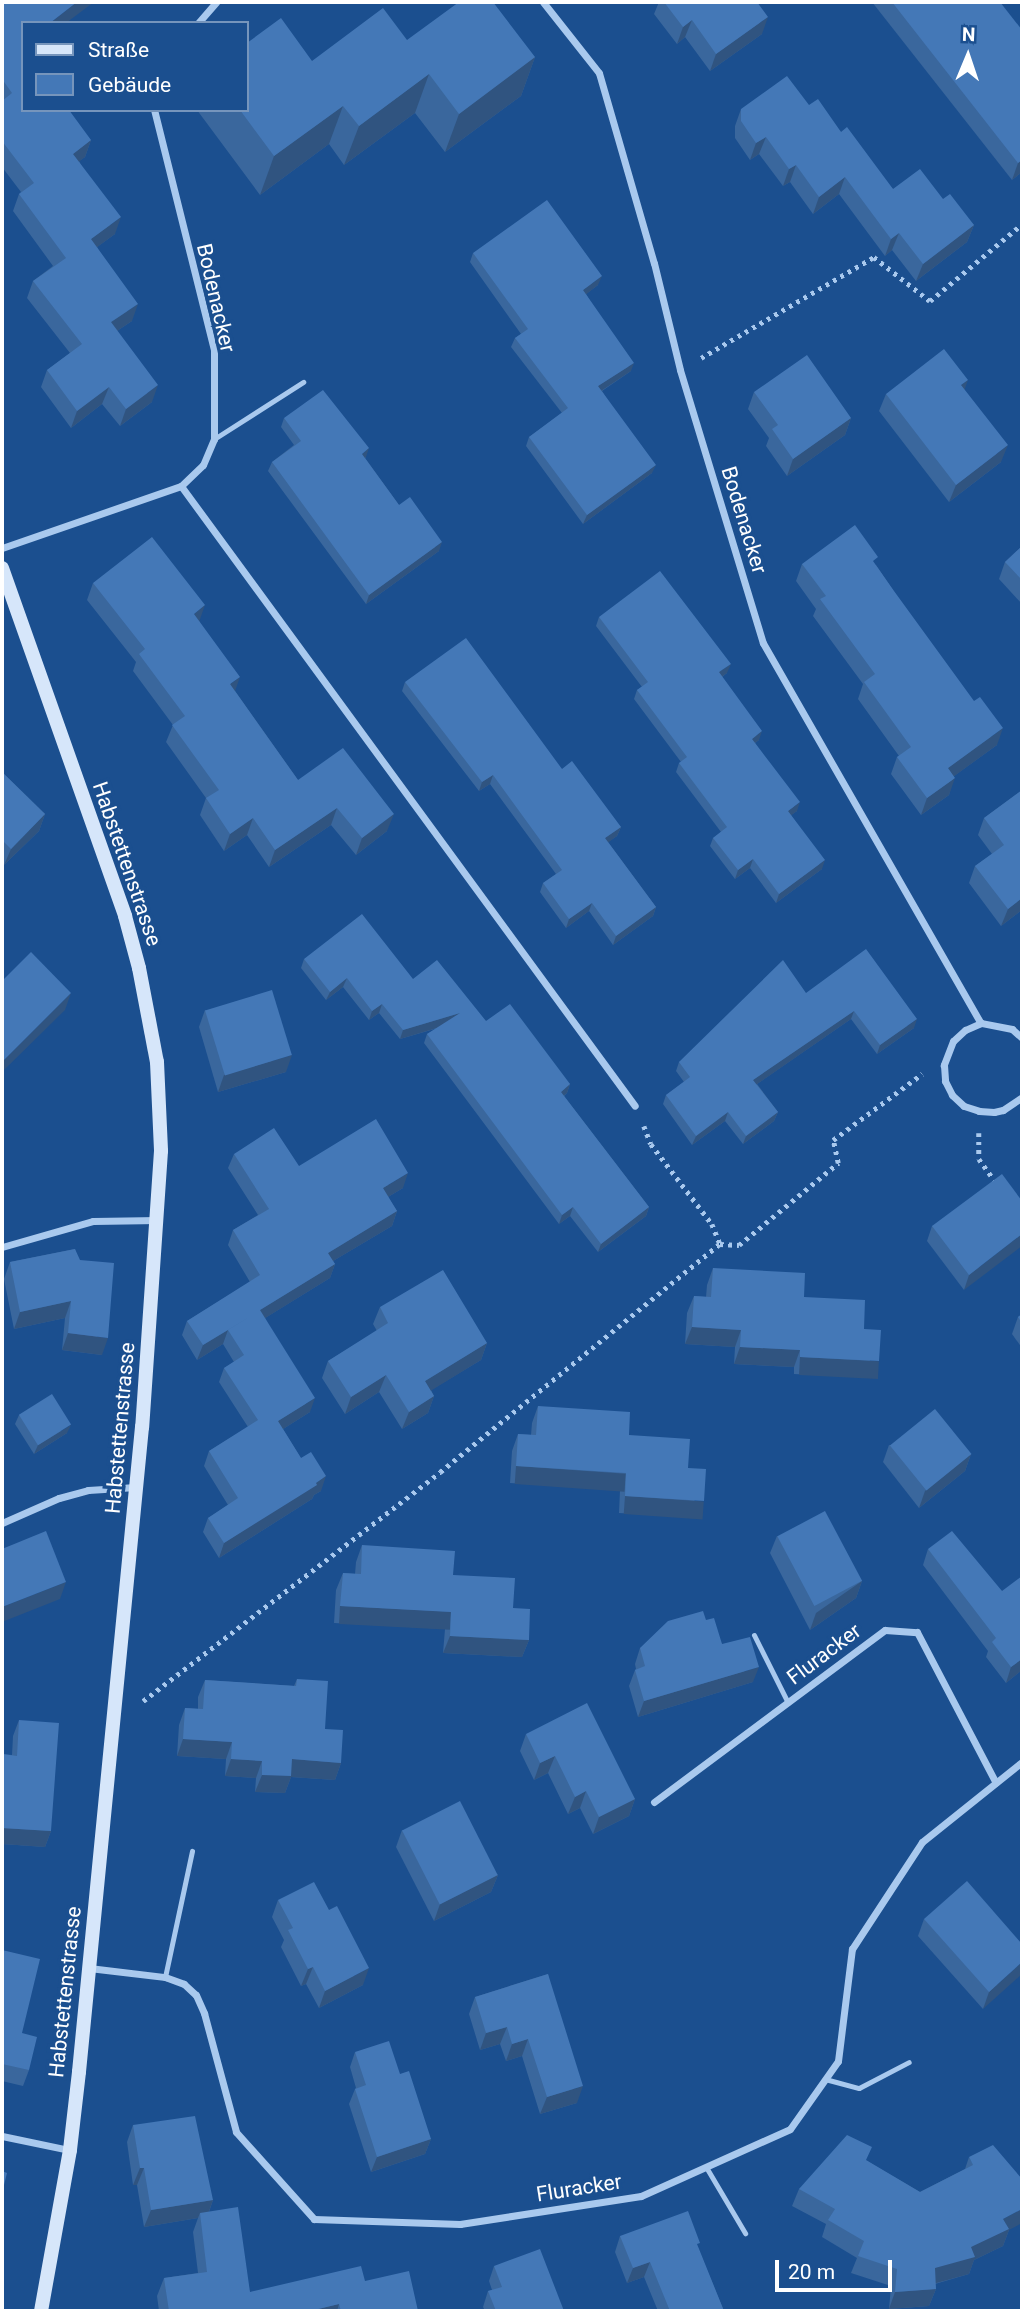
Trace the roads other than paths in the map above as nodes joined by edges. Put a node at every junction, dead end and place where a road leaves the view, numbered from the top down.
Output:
1 (216, 2) edge
2 (543, 2) edge
3 (200, 21) edge
4 (154, 112) edge
5 (303, 382) dead end
6 (214, 439) junction
7 (181, 486) junction
8 (2, 548) edge
9 (2, 568) edge
10 (981, 1023) junction
11 (1022, 1038) edge
12 (1022, 1097) edge
13 (635, 1106) road end
14 (159, 1220) junction
15 (2, 1247) edge
16 (136, 1487) junction
17 (2, 1523) edge
18 (754, 1635) dead end
19 (788, 1703) junction
20 (1022, 1762) edge
21 (996, 1783) junction
22 (654, 1802) dead end
23 (192, 1851) dead end
24 (89, 1968) junction
25 (165, 1977) junction
26 (909, 2062) dead end
27 (825, 2079) junction
28 (2, 2136) edge
29 (70, 2150) junction
30 (706, 2166) junction
31 (745, 2233) dead end
32 (41, 2311) edge

1 - 3 street
2 - 10 street, Bodenacker
4 - 6 street, Bodenacker
5 - 6 lane
6 - 7 street, Bodenacker
7 - 8 street, Bodenacker
7 - 13 street
9 - 14 street, Habstettenstrasse
10 - 11 street
10 - 12 street
14 - 15 street
14 - 16 street, Habstettenstrasse
16 - 17 street
16 - 24 street, Habstettenstrasse
18 - 19 lane
19 - 21 street, Fluracker
19 - 22 street, Fluracker
20 - 21 street, Fluracker
21 - 27 street, Fluracker
23 - 25 lane
24 - 25 street, Fluracker
24 - 29 street, Habstettenstrasse
25 - 30 street, Fluracker
26 - 27 lane
27 - 30 street, Fluracker
28 - 29 street
29 - 32 street, Habstettenstrasse
30 - 31 lane

